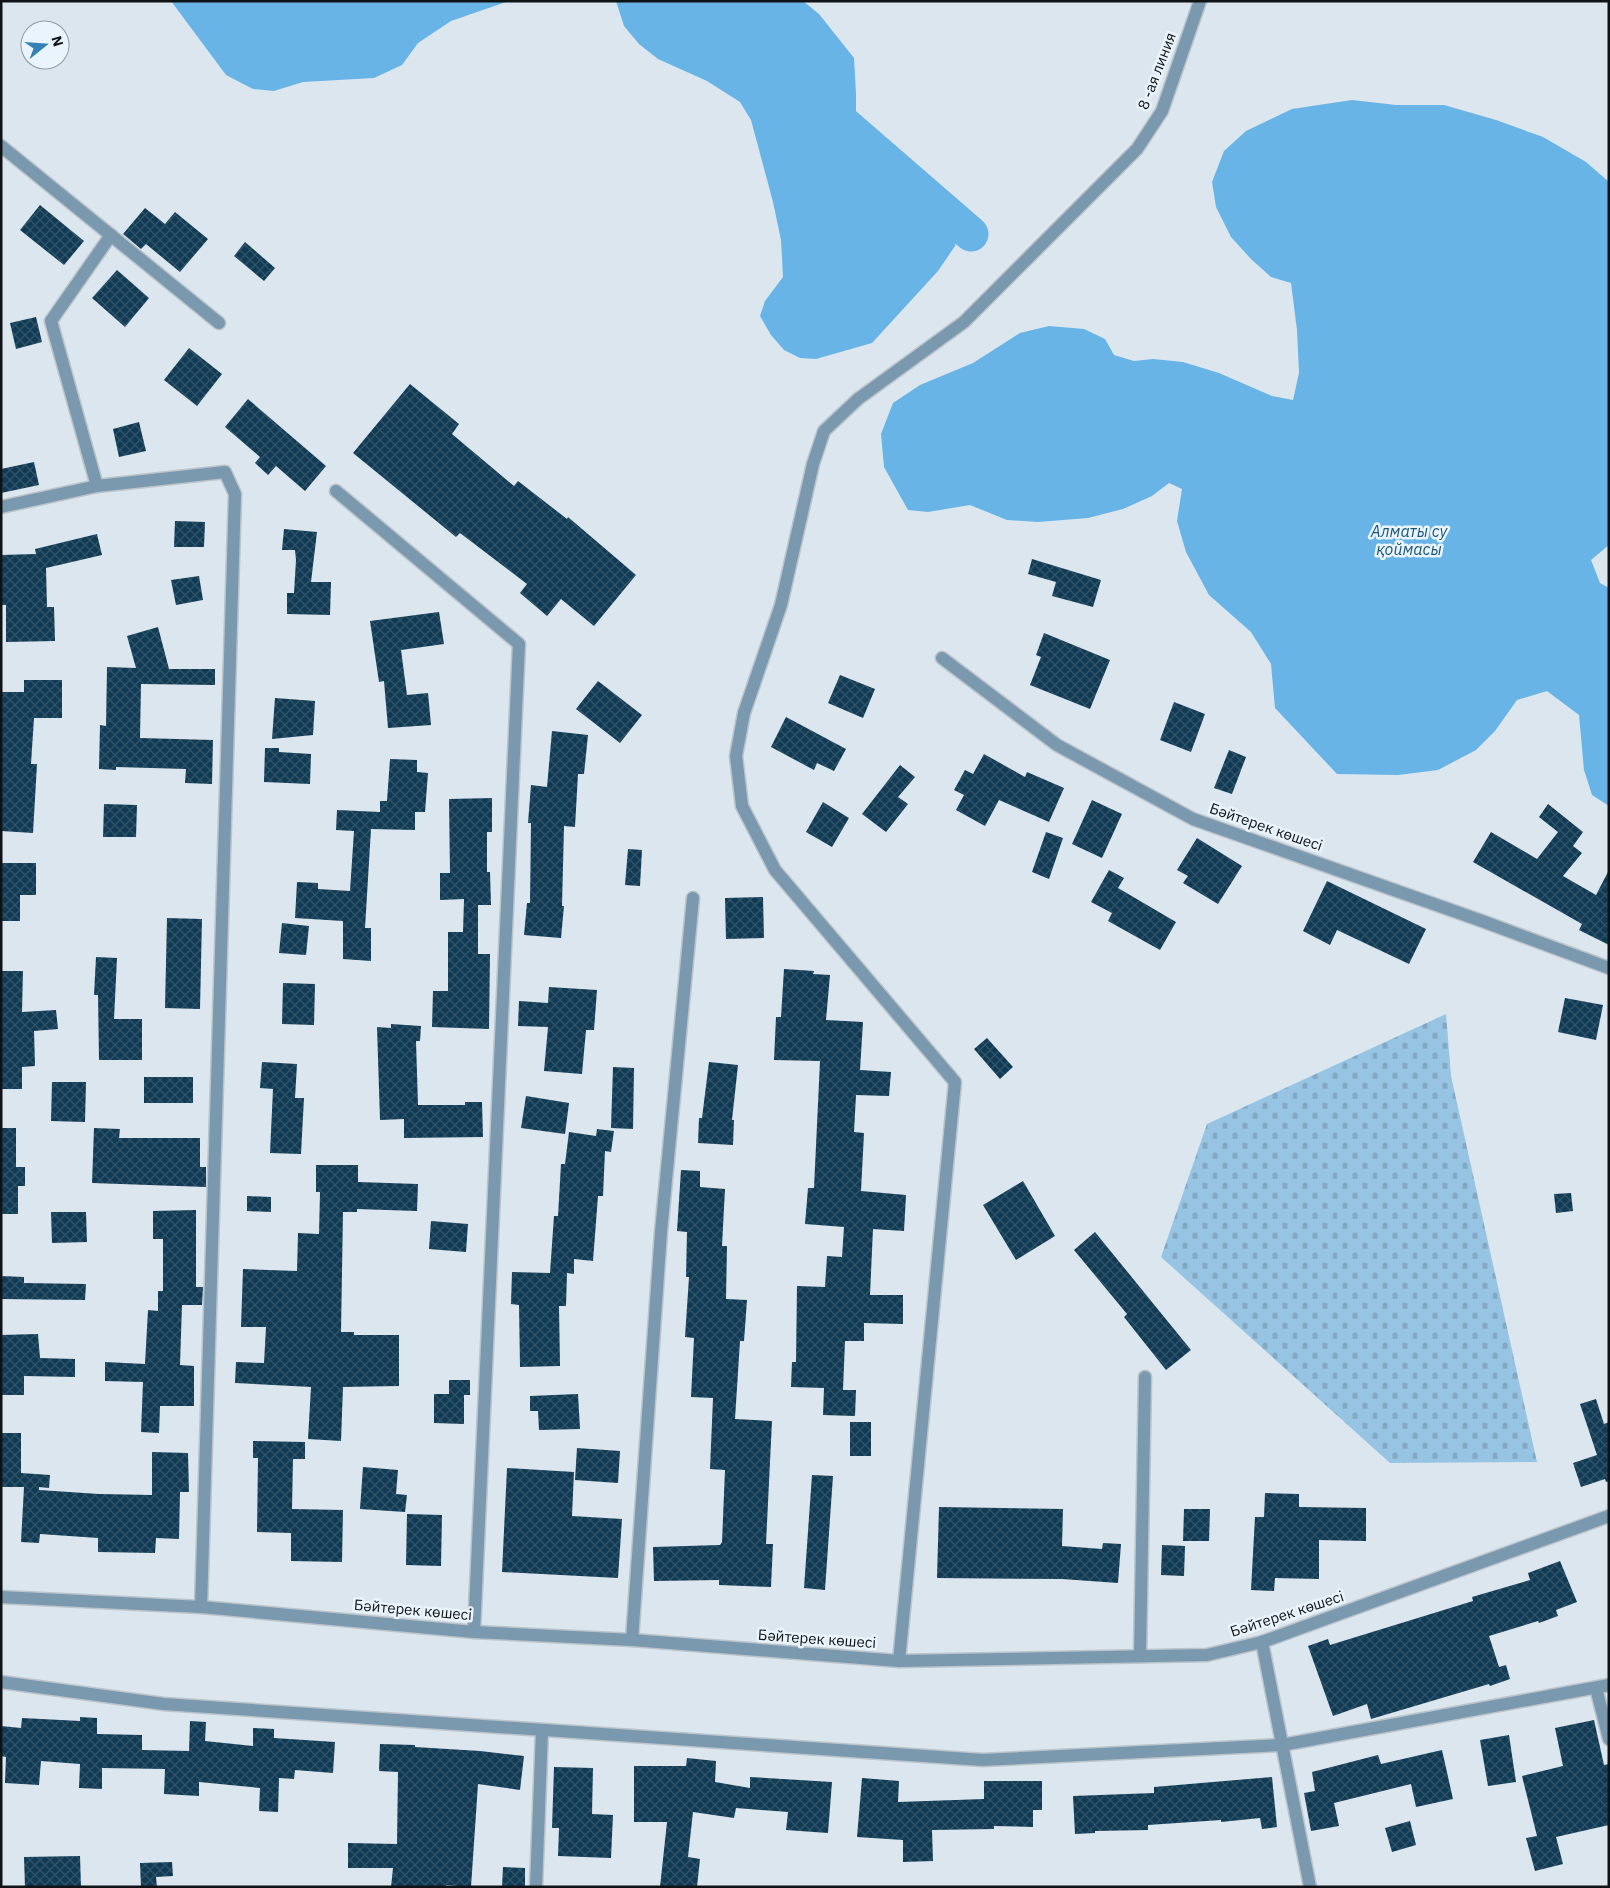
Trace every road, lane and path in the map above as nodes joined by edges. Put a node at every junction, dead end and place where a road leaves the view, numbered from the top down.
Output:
1 (1200, 1) edge
2 (1, 146) edge
3 (111, 235) junction
4 (219, 323) dead end
5 (97, 486) junction
6 (336, 491) dead end
7 (1, 508) edge
8 (942, 658) dead end
9 (693, 898) dead end
10 (1609, 968) edge
11 (1145, 1376) dead end
12 (1609, 1516) edge
13 (1, 1597) edge
14 (201, 1607) junction
15 (474, 1632) junction
16 (632, 1640) junction
17 (1262, 1642) junction
18 (1140, 1656) junction
19 (899, 1661) junction
20 (1, 1682) edge
21 (1609, 1685) edge
22 (1596, 1688) junction
23 (542, 1730) junction
24 (1609, 1739) edge
25 (1282, 1745) junction
26 (536, 1887) edge
27 (1310, 1887) edge

1 - 19 street, 8 -ая линия
2 - 3 street
3 - 4 street
3 - 5 street
5 - 7 street
5 - 14 street
6 - 15 street
8 - 10 street, Бәйтерек көшесі
9 - 16 street
11 - 18 street
12 - 17 street, Бәйтерек көшесі
13 - 14 street, Бәйтерек көшесі
14 - 15 street, Бәйтерек көшесі
15 - 16 street, Бәйтерек көшесі
16 - 19 street, Бәйтерек көшесі
17 - 18 street, Бәйтерек көшесі
17 - 25 street
18 - 19 street, Бәйтерек көшесі
20 - 23 street
21 - 22 street
22 - 24 street
22 - 25 street
23 - 25 street
23 - 26 street
25 - 27 street

